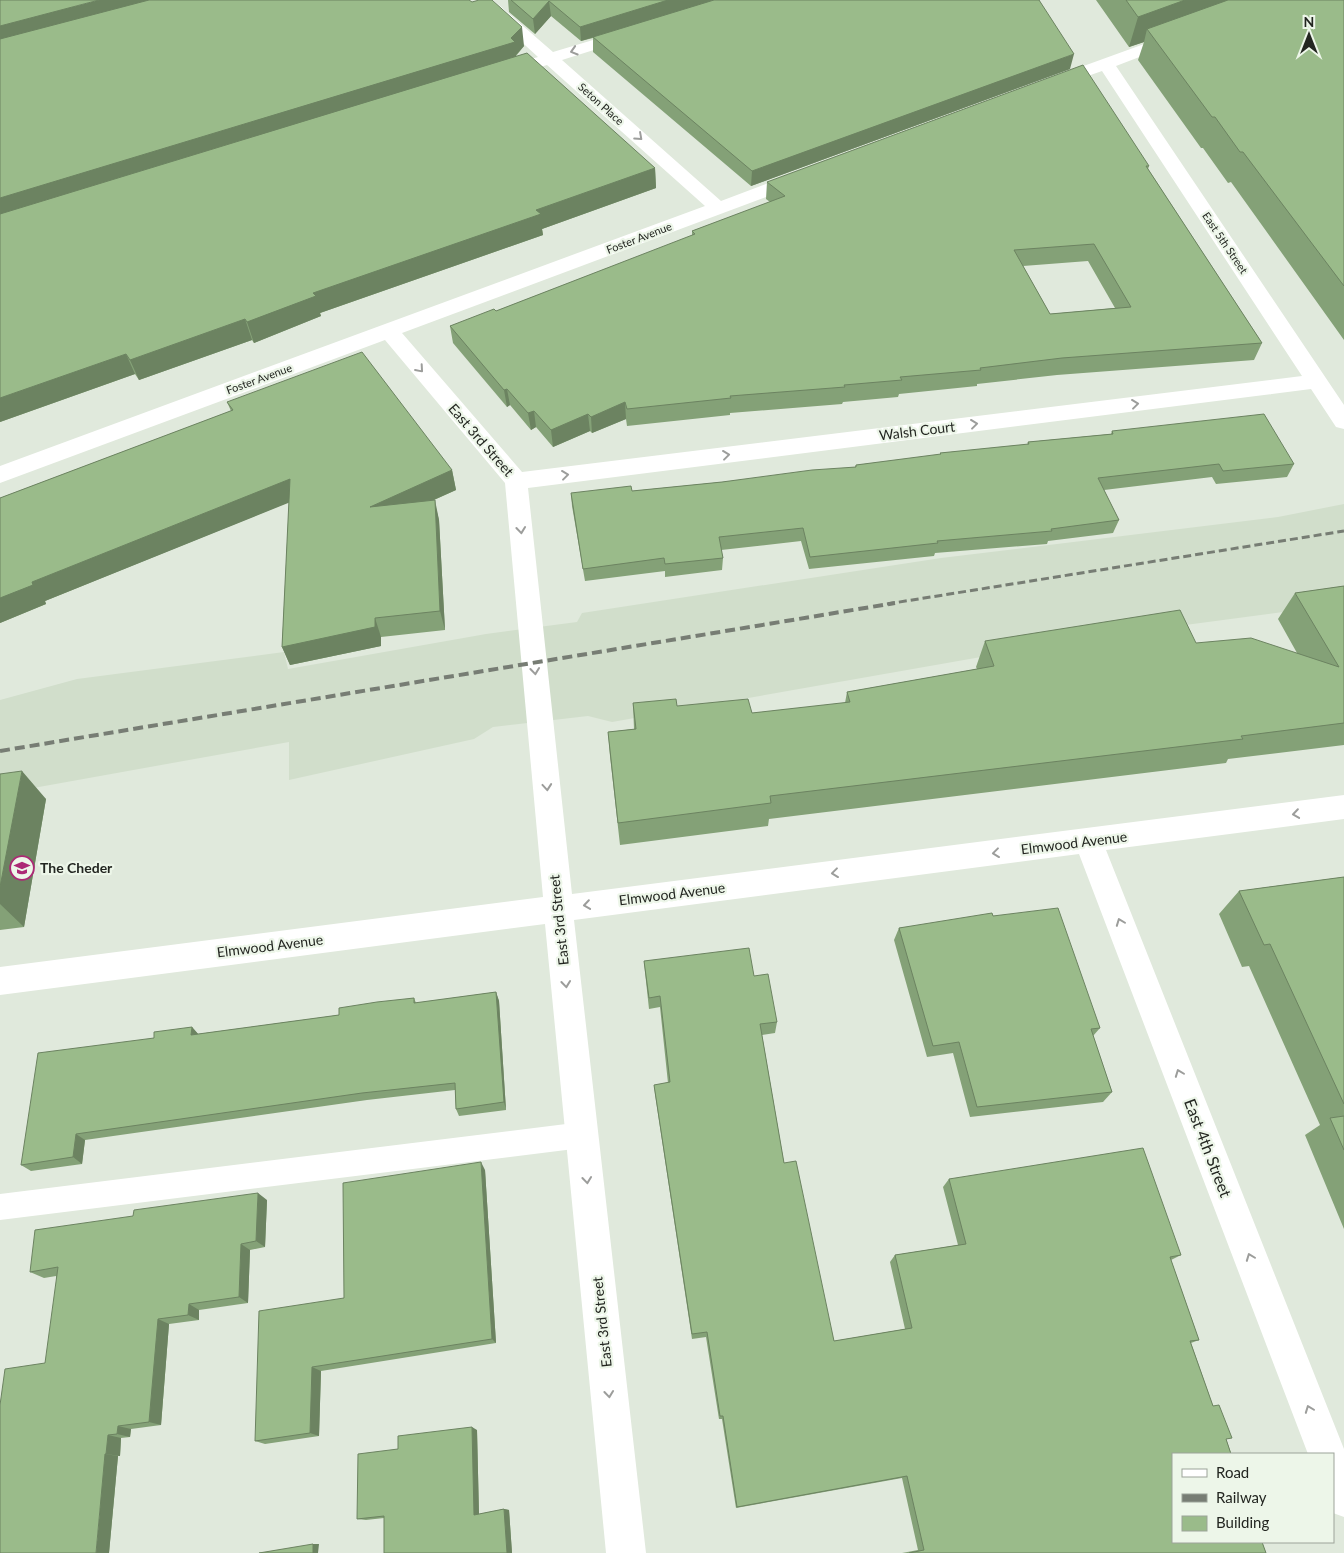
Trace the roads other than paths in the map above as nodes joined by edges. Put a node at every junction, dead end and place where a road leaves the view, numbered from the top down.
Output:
1 (484, 0) edge
2 (646, 28) edge
3 (1196, 30) edge
4 (550, 58) junction
5 (1106, 64) junction
6 (491, 77) edge
7 (1032, 91) edge
8 (821, 170) edge
9 (718, 208) junction
10 (389, 332) junction
11 (1317, 381) junction
12 (1344, 422) edge
13 (0, 475) edge
14 (516, 481) junction
15 (1344, 807) edge
16 (1088, 841) junction
17 (558, 909) junction
18 (0, 981) edge
19 (582, 1135) junction
20 (0, 1207) edge
21 (1327, 1453) edge
22 (1334, 1472) edge
23 (1344, 1498) edge
24 (626, 1553) edge

1 - 4 street, Seton Place
2 -> 4 street
3 - 5 street
4 - 6 street
4 -> 9 street, Seton Place
5 - 7 street
5 - 11 street, East 5th Street
8 - 9 street, Foster Avenue
9 - 10 street, Foster Avenue
10 - 13 street, Foster Avenue
10 -> 14 street, East 3rd Street
11 - 12 street, East 5th Street
14 -> 11 street, Walsh Court
14 -> 17 street, East 3rd Street
15 -> 16 street, Elmwood Avenue
16 -> 17 street, Elmwood Avenue
21 -> 16 street, East 4th Street
17 - 18 street, Elmwood Avenue
17 -> 19 street, East 3rd Street
19 - 20 lane
19 -> 24 street, East 3rd Street
22 - 23 street

